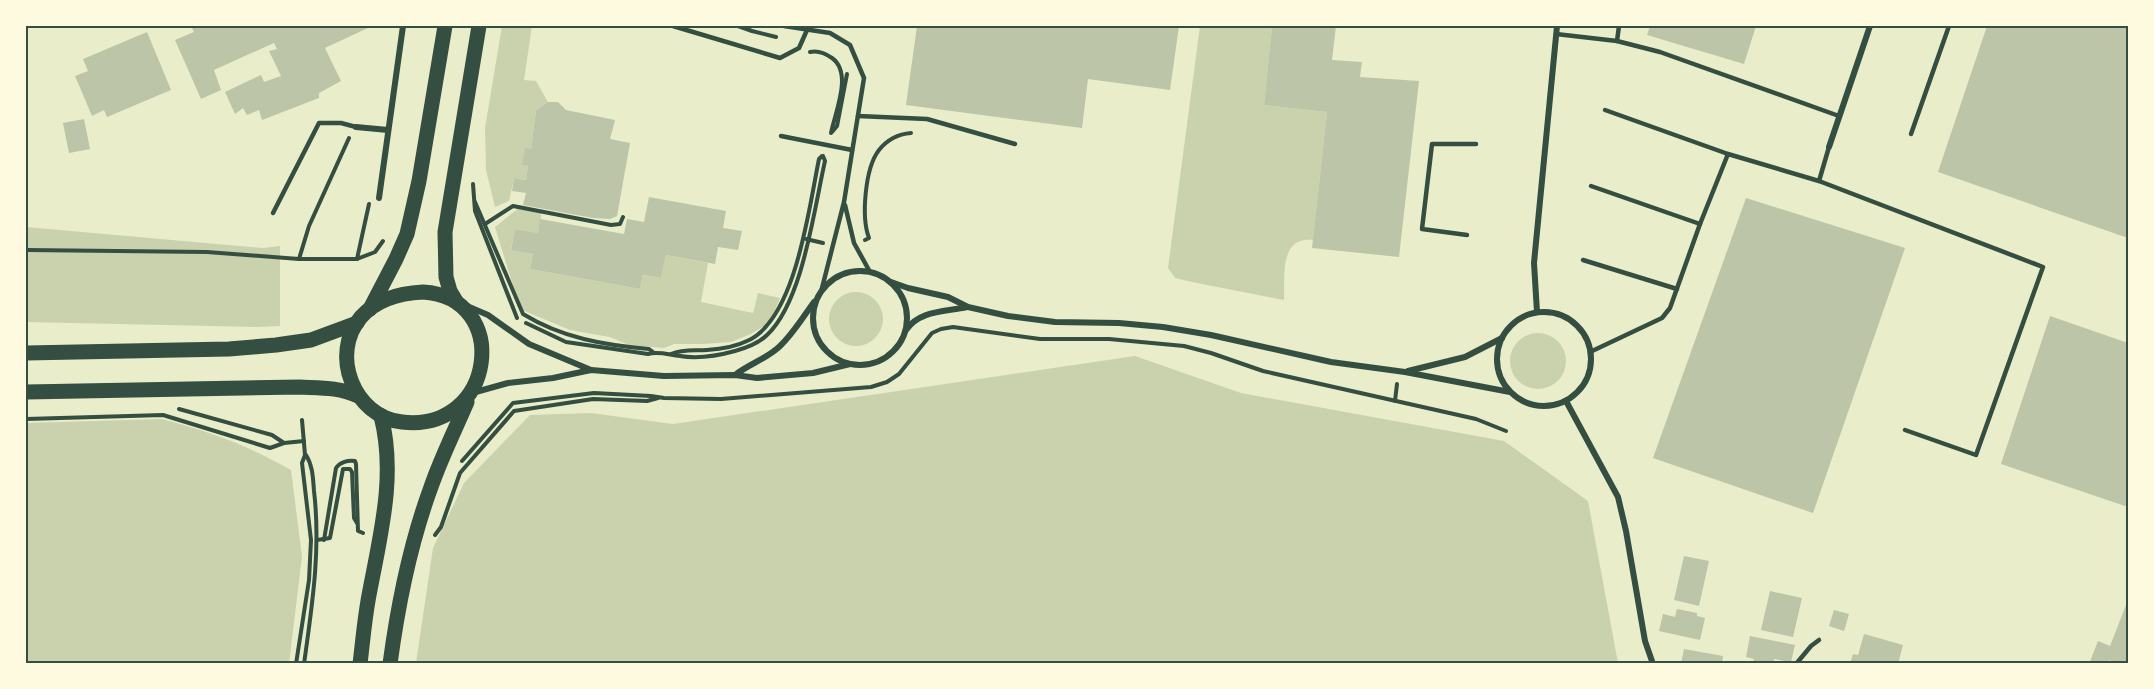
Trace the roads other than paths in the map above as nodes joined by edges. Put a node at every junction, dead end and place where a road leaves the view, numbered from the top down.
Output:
1 (403, 26) edge
2 (445, 26) edge
3 (479, 26) edge
4 (673, 26) edge
5 (784, 26) edge
6 (1557, 26) edge
7 (1619, 26) edge
8 (1870, 26) edge
9 (1949, 26) edge
10 (807, 30) junction
11 (1556, 34) junction
12 (1617, 41) junction
13 (1605, 110) dead end
14 (858, 116) junction
15 (1839, 116) junction
16 (356, 127) joint
17 (388, 130) junction
18 (1911, 134) dead end
19 (781, 136) dead end
20 (1015, 144) dead end
21 (1476, 144) dead end
22 (1829, 147) joint
23 (852, 150) junction
24 (1728, 154) junction
25 (1819, 181) junction
26 (1591, 186) dead end
27 (379, 198) road end
28 (844, 202) junction
29 (273, 213) dead end
30 (1700, 224) junction
31 (1467, 235) dead end
32 (1583, 260) dead end
33 (870, 272) junction
34 (891, 282) junction
35 (1677, 289) junction
36 (819, 295) junction
37 (456, 301) junction
38 (968, 307) junction
39 (370, 309) junction
40 (1536, 312) junction
41 (357, 323) junction
42 (905, 331) junction
43 (1502, 338) junction
44 (1590, 352) junction
45 (26, 353) edge
46 (850, 364) junction
47 (591, 370) junction
48 (1405, 372) junction
49 (735, 375) junction
50 (1510, 392) junction
51 (26, 393) edge
52 (471, 395) junction
53 (358, 396) junction
54 (1566, 401) junction
55 (381, 416) junction
56 (1905, 430) dead end
57 (1820, 640) dead end
58 (360, 663) edge
59 (390, 663) edge
60 (1653, 663) edge
61 (1796, 663) edge

1 - 17 street
2 - 39 main road
3 - 37 main road
4 - 10 lane
5 - 10 lane
6 - 11 street
7 - 12 lane
8 - 15 street
9 - 18 lane
10 - 14 lane
11 - 12 lane
11 - 40 street
12 - 15 lane
13 - 24 lane
14 - 20 lane
14 - 23 lane
15 - 22 street
16 - 17 street
16 - 29 lane
17 - 27 street
19 - 23 lane
21 - 31 lane
22 - 25 lane
23 - 28 lane
24 - 25 lane
24 - 30 lane
25 - 56 lane
26 - 30 lane
28 - 33 lane
28 - 36 lane
30 - 35 lane
32 - 35 lane
33 - 34 street
33 - 36 street
34 - 38 street
34 - 42 street
35 - 44 lane
36 - 46 street
36 - 49 street
37 - 39 main road
37 - 47 street
37 - 52 main road
38 - 42 street
38 - 48 street
39 - 41 main road
40 - 43 street
40 - 44 street
41 - 45 main road
41 - 53 main road
42 - 46 street
43 - 48 street
43 - 50 street
44 - 54 street
46 - 49 street
47 - 49 street
47 - 52 street
48 - 50 street
50 - 54 street
51 - 53 main road
52 - 55 main road
52 - 59 main road
53 - 55 main road
54 - 60 street
55 - 58 main road
57 - 61 lane

